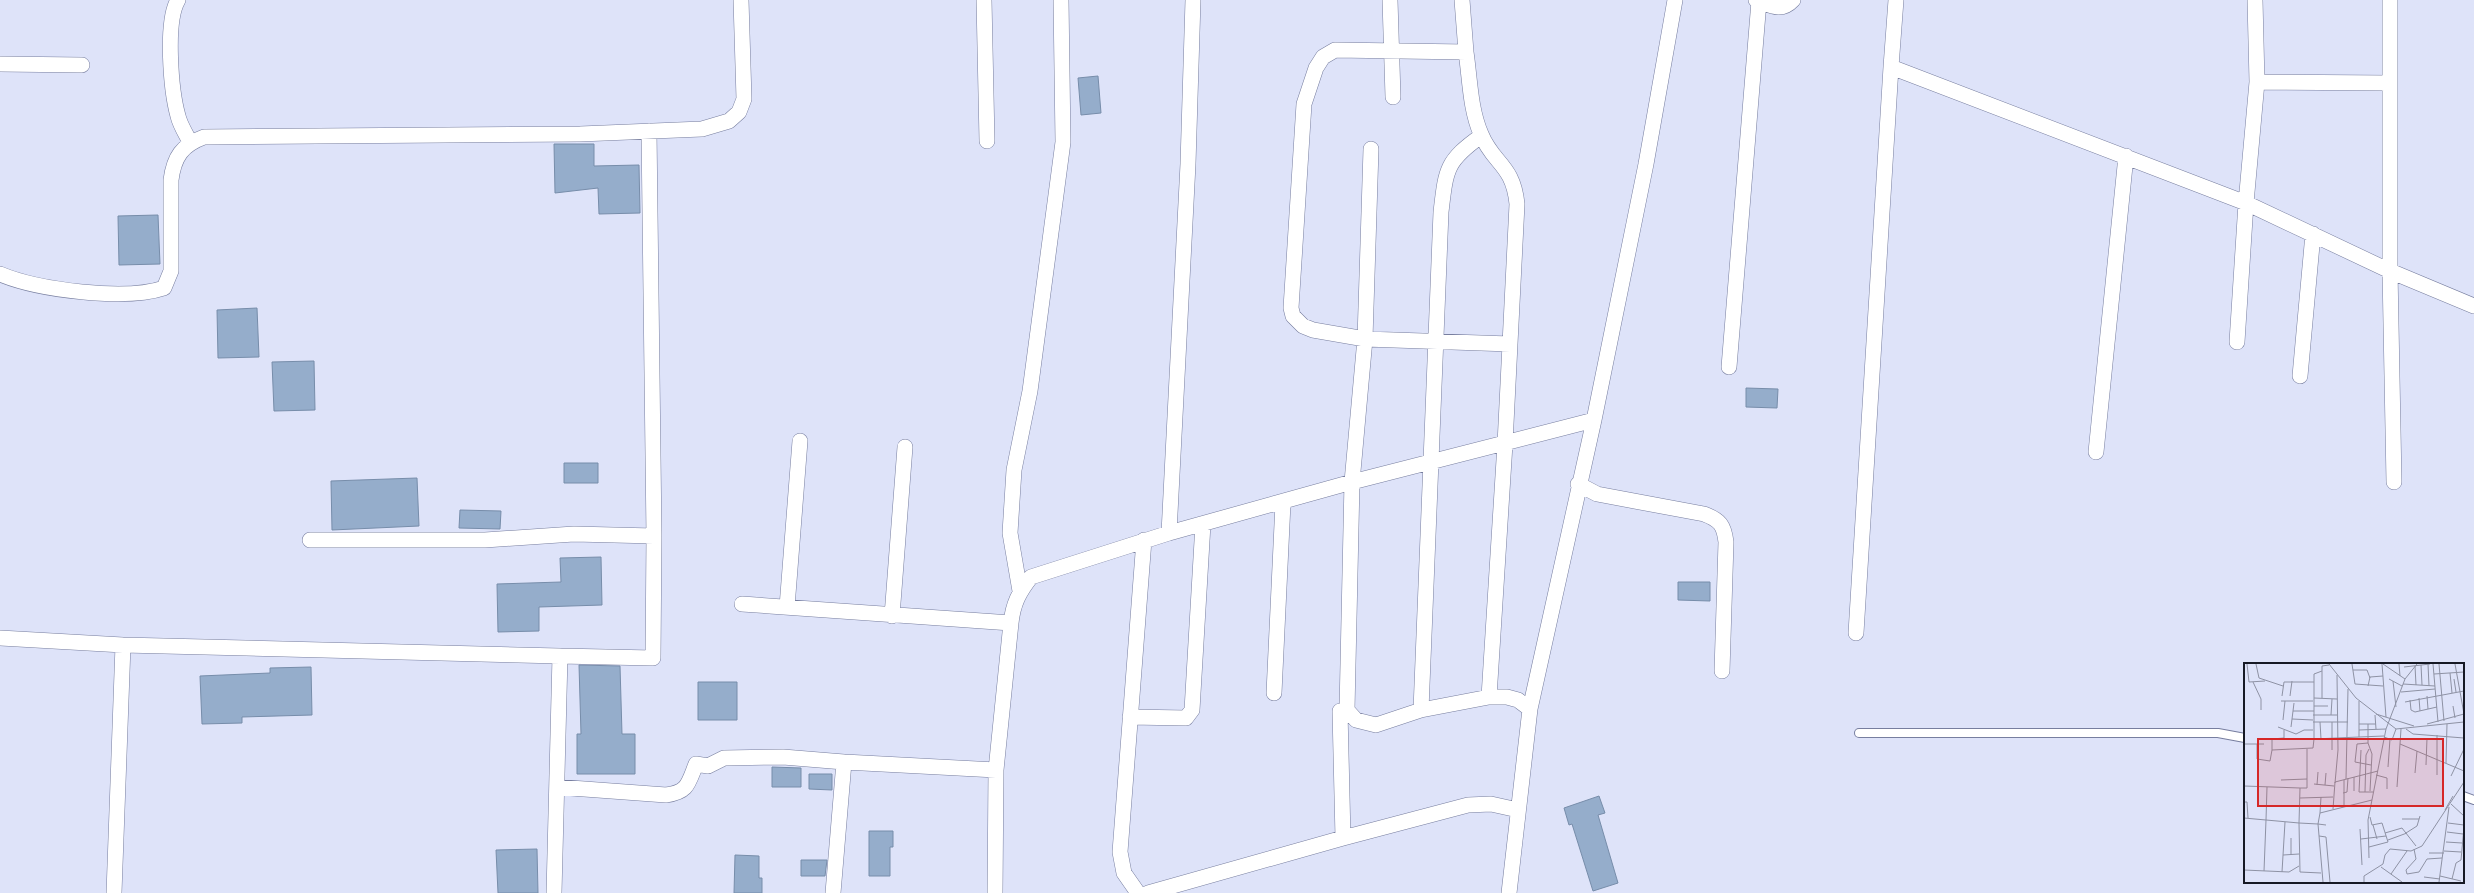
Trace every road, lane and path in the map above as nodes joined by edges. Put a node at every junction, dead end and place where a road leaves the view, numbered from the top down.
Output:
1 (178, 0) edge
2 (741, 0) edge
3 (984, 0) edge
4 (1061, 0) edge
5 (1193, 0) edge
6 (1390, 0) edge
7 (1462, 0) edge
8 (1675, 0) edge
9 (1758, 0) edge
10 (1792, 0) edge
11 (1896, 0) edge
12 (2255, 0) edge
13 (2390, 0) edge
14 (1391, 52) junction
15 (1466, 52) junction
16 (0, 64) edge
17 (82, 66) dead end
18 (1891, 67) junction
19 (2257, 82) junction
20 (2389, 83) junction
21 (1394, 97) dead end
22 (649, 131) junction
23 (1481, 136) junction
24 (987, 141) dead end
25 (190, 142) junction
26 (1371, 149) dead end
27 (2126, 156) junction
28 (2246, 203) junction
29 (2313, 234) junction
30 (2390, 271) junction
31 (0, 274) edge
32 (2474, 306) edge
33 (1365, 339) junction
34 (1434, 340) junction
35 (2237, 342) dead end
36 (1510, 344) junction
37 (1729, 367) dead end
38 (2300, 376) dead end
39 (1594, 420) junction
40 (800, 441) dead end
41 (1505, 444) junction
42 (905, 447) dead end
43 (2096, 452) dead end
44 (1430, 463) junction
45 (1352, 482) junction
46 (2394, 482) dead end
47 (1578, 484) junction
48 (1283, 503) junction
49 (1203, 524) junction
50 (1169, 533) junction
51 (654, 536) junction
52 (310, 540) dead end
53 (1144, 540) junction
54 (1020, 591) junction
55 (742, 604) dead end
56 (787, 607) junction
57 (892, 616) junction
58 (1011, 623) junction
59 (1856, 633) dead end
60 (0, 638) edge
61 (123, 645) junction
62 (560, 656) junction
63 (1722, 671) dead end
64 (1274, 693) dead end
65 (1489, 697) junction
66 (1530, 709) junction
67 (1421, 710) junction
68 (1340, 711) dead end
69 (1130, 717) junction
70 (1859, 733) dead end
71 (2244, 738) edge
72 (844, 762) junction
73 (996, 770) junction
74 (557, 786) junction
75 (2464, 796) edge
76 (2474, 800) edge
77 (1518, 810) junction
78 (1343, 838) junction
79 (114, 893) edge
80 (554, 893) edge
81 (833, 893) edge
82 (995, 893) edge
83 (1138, 893) edge
84 (1148, 893) edge
85 (1509, 893) edge

1 - 25 street
2 - 22 street
3 - 24 street
4 - 54 street
5 - 50 street
6 - 14 street
7 - 15 street
8 - 39 street
9 - 10 street
9 - 37 street
11 - 18 street
12 - 19 street
13 - 20 street
14 - 15 street
14 - 21 street
14 - 33 street
15 - 23 street
16 - 17 street
18 - 27 street
18 - 59 street
19 - 20 street
19 - 28 street
20 - 30 street
22 - 25 street
22 - 51 street
23 - 34 street
23 - 36 street
25 - 31 street
26 - 33 street
27 - 28 street
27 - 43 street
28 - 29 street
28 - 35 street
29 - 30 street
29 - 38 street
30 - 32 street
30 - 46 street
33 - 34 street
33 - 45 street
34 - 36 street
34 - 44 street
36 - 41 street
39 - 41 street
39 - 47 street
40 - 56 street
41 - 44 street
41 - 65 street
42 - 57 street
44 - 45 street
44 - 67 street
45 - 48 street
45 - 67 street
47 - 63 street
47 - 66 street
48 - 49 street
48 - 64 street
49 - 50 street
49 - 69 street
50 - 53 street
51 - 52 street
51 - 62 street
53 - 54 street
53 - 69 street
54 - 58 street
55 - 56 street
56 - 57 street
57 - 58 street
58 - 73 street
60 - 61 street
61 - 62 street
61 - 79 street
62 - 74 street
65 - 66 street
65 - 67 street
66 - 77 street
68 - 78 street
69 - 83 street
70 - 71 lane
72 - 73 street
72 - 74 street
72 - 81 street
73 - 82 street
74 - 80 street
75 - 76 lane
77 - 78 street
77 - 85 street
78 - 84 street

